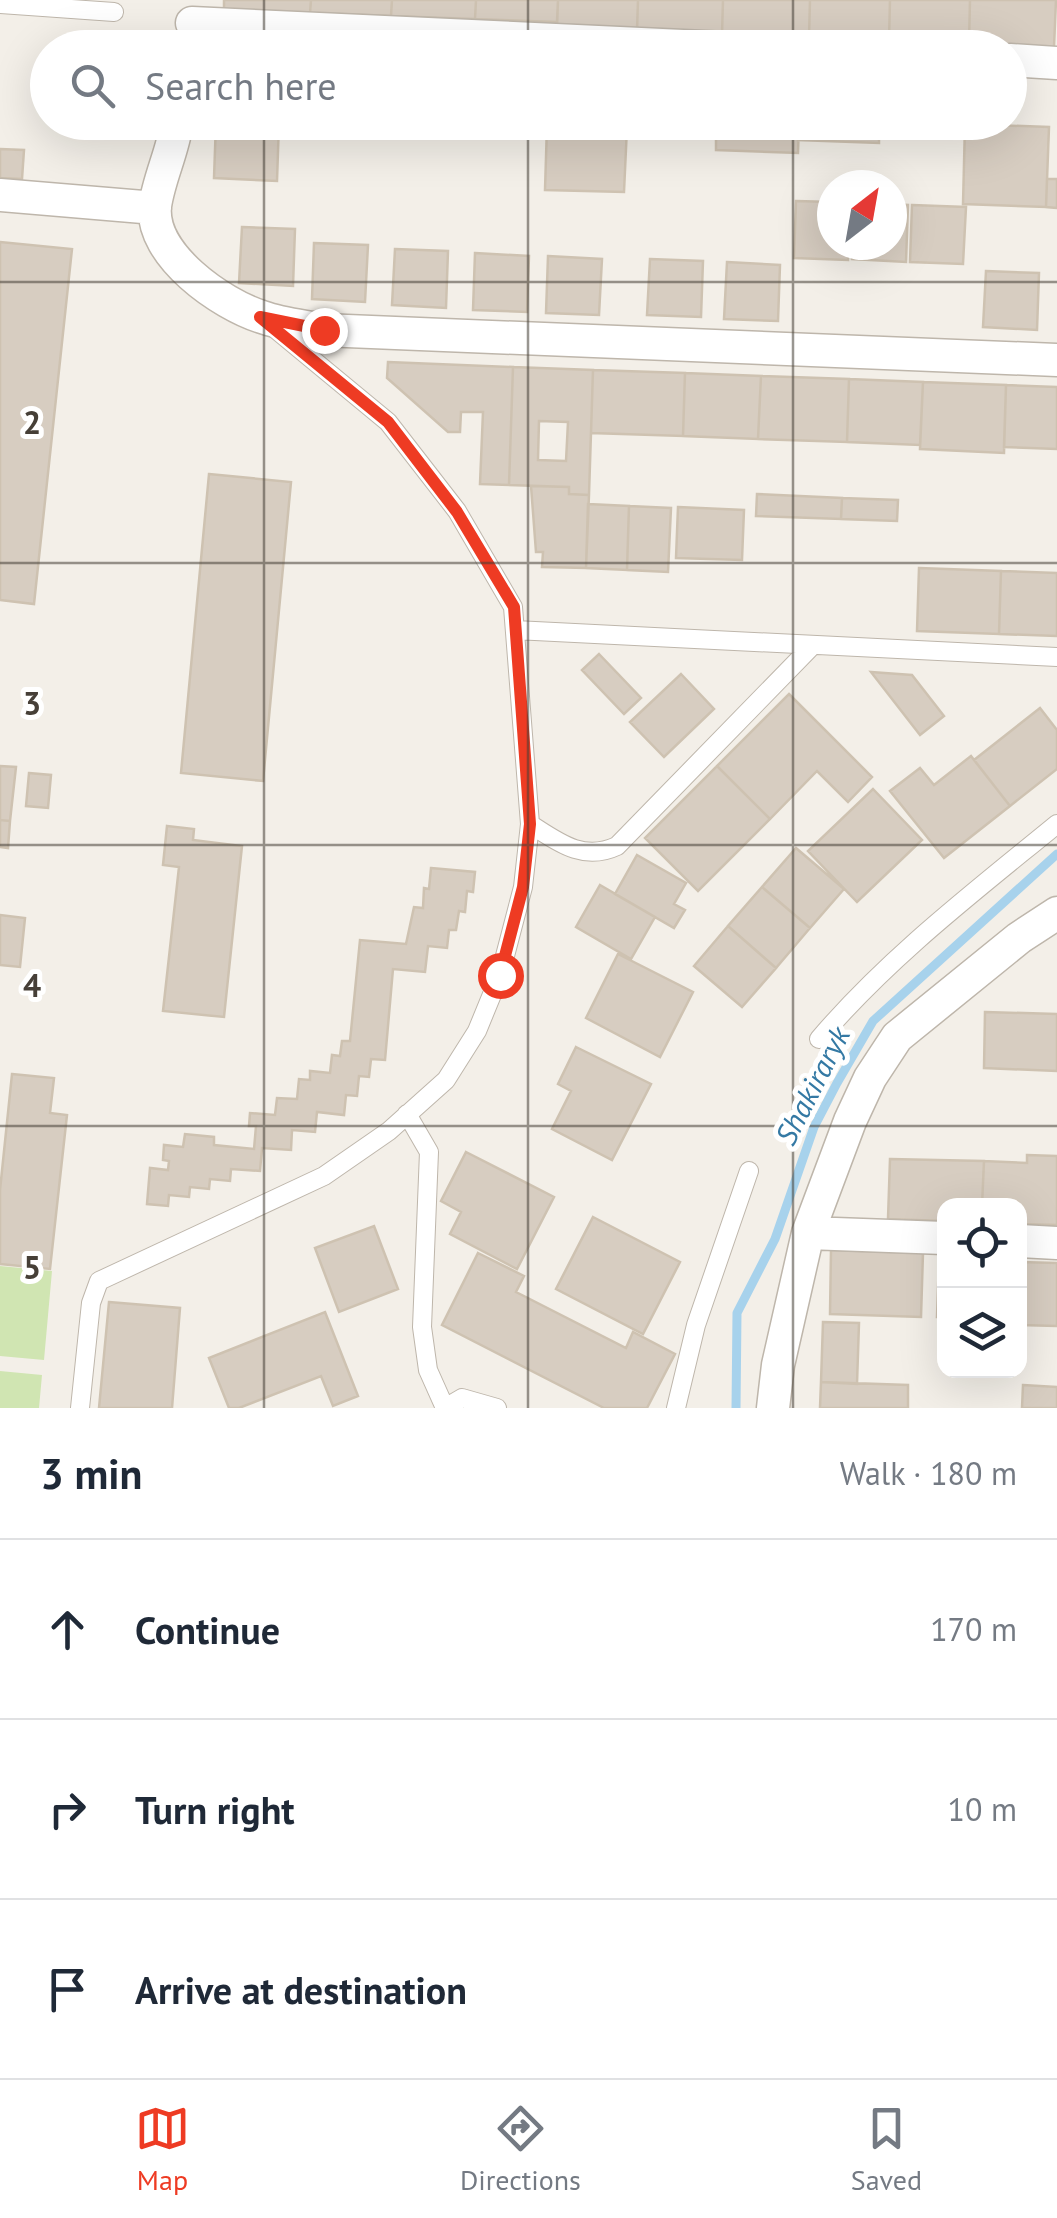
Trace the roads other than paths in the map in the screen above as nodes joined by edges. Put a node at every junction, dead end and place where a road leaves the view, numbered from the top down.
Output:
1 (0, 4) edge
2 (114, 12) dead end
3 (191, 24) edge
4 (325, 30) edge
5 (1027, 61) edge
6 (1057, 62) edge
7 (175, 140) edge
8 (0, 195) edge
9 (155, 208) junction
10 (260, 317) junction
11 (1057, 360) edge
12 (515, 630) junction
13 (812, 646) junction
14 (1057, 657) edge
15 (530, 824) junction
16 (1057, 824) edge
17 (1057, 914) edge
18 (820, 1038) dead end
19 (408, 1114) junction
20 (749, 1171) dead end
21 (808, 1233) junction
22 (937, 1238) edge
23 (1027, 1241) edge
24 (1057, 1243) edge
25 (80, 1408) edge
26 (445, 1408) edge
27 (497, 1408) edge
28 (676, 1408) edge
29 (773, 1408) edge

1 - 2 lane
3 - 4 street
5 - 6 street
7 - 9 street
8 - 9 street
9 - 10 street
10 - 11 street
10 - 12 lane
12 - 13 lane
12 - 15 lane
13 - 14 lane
13 - 15 lane
15 - 19 lane
16 - 18 lane
17 - 21 street
19 - 25 lane
19 - 26 lane
20 - 28 lane
21 - 22 street
21 - 29 street
23 - 24 street
26 - 27 lane

